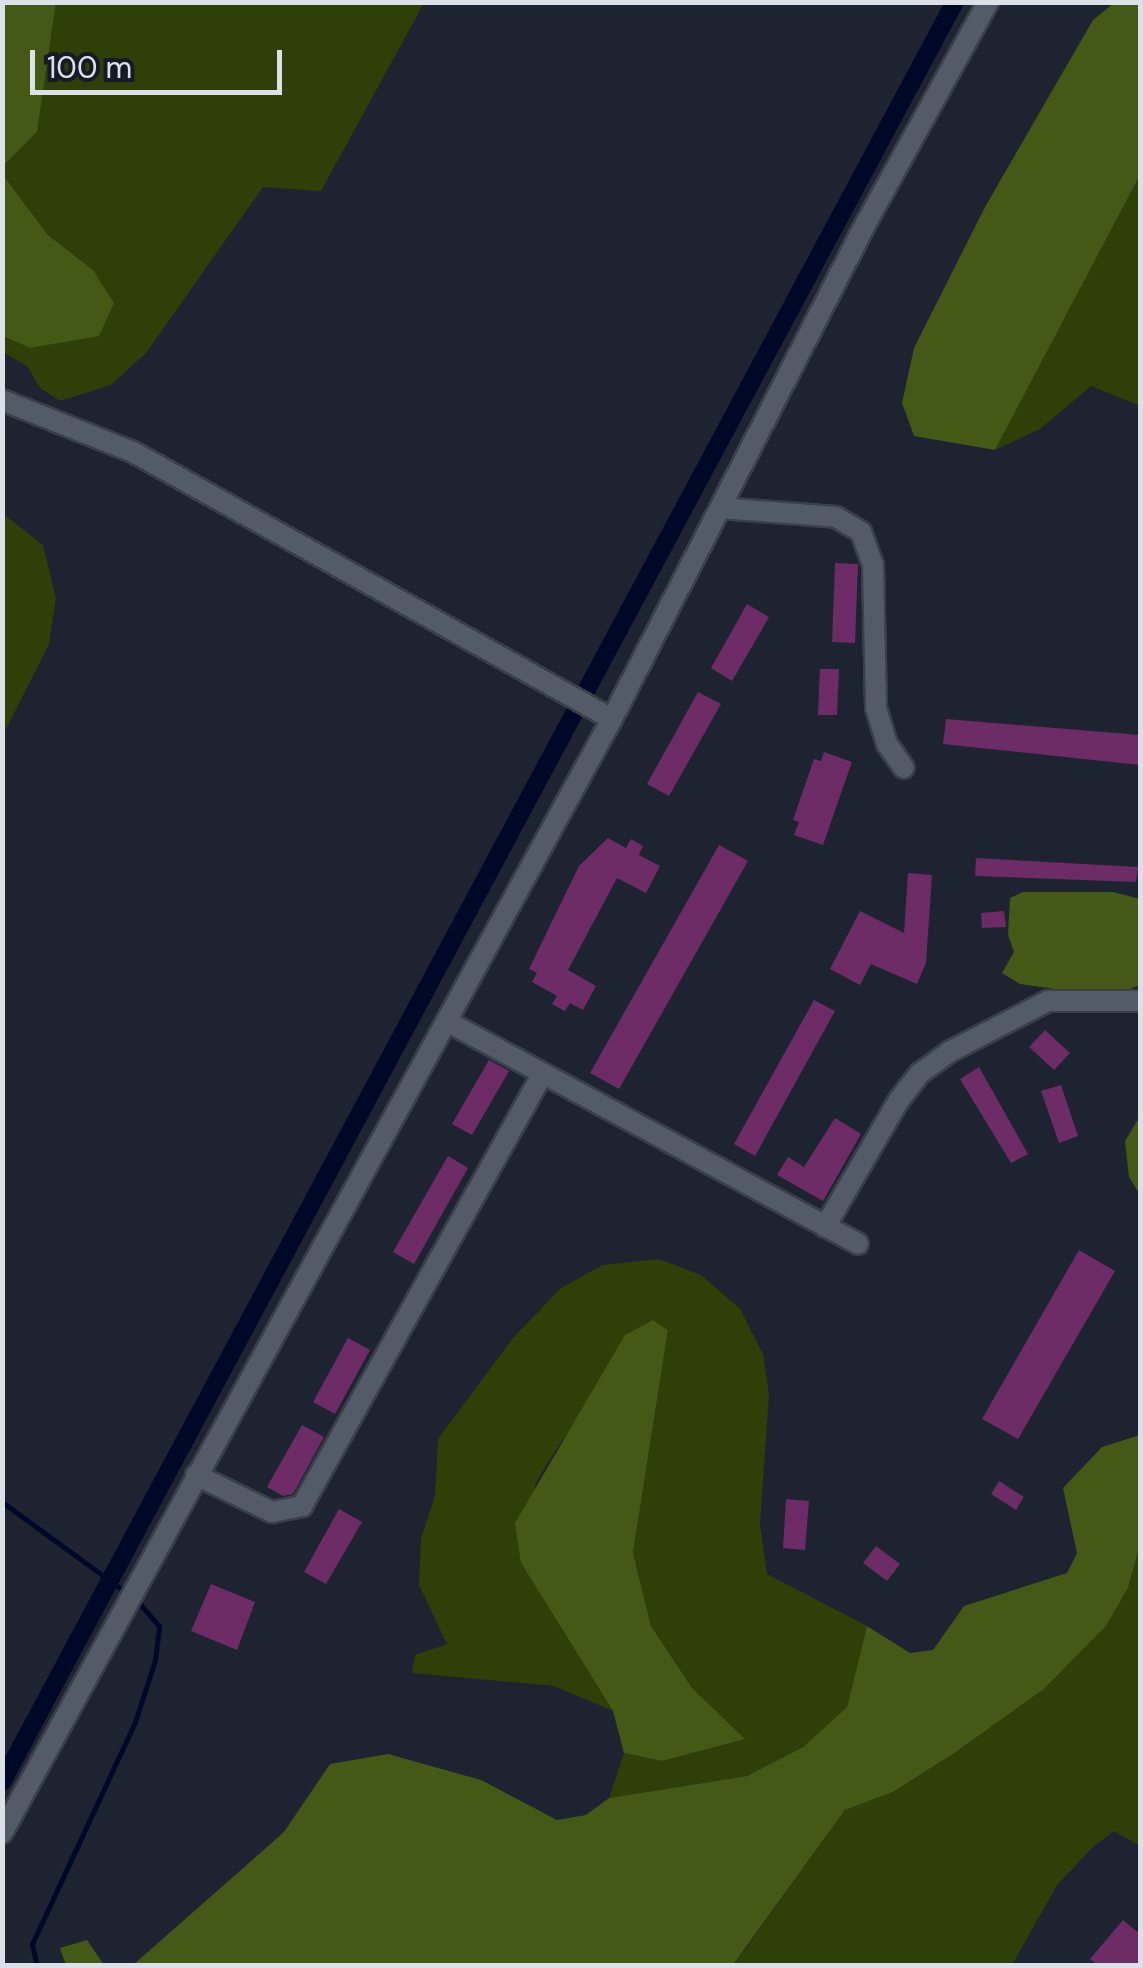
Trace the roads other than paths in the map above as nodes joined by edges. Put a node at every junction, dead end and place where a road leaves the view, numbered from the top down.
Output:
1 (988, 2) edge
2 (2, 400) edge
3 (720, 508) junction
4 (608, 716) junction
5 (904, 768) dead end
6 (1140, 1001) edge
7 (448, 1022) junction
8 (542, 1074) junction
9 (826, 1226) junction
10 (858, 1244) dead end
11 (196, 1475) junction
12 (2, 1833) edge

1 - 3 street
2 - 4 street
3 - 4 street
3 - 5 street
4 - 7 street
6 - 9 street
7 - 8 street
7 - 11 street
8 - 9 street
8 - 11 street
9 - 10 street
11 - 12 street

